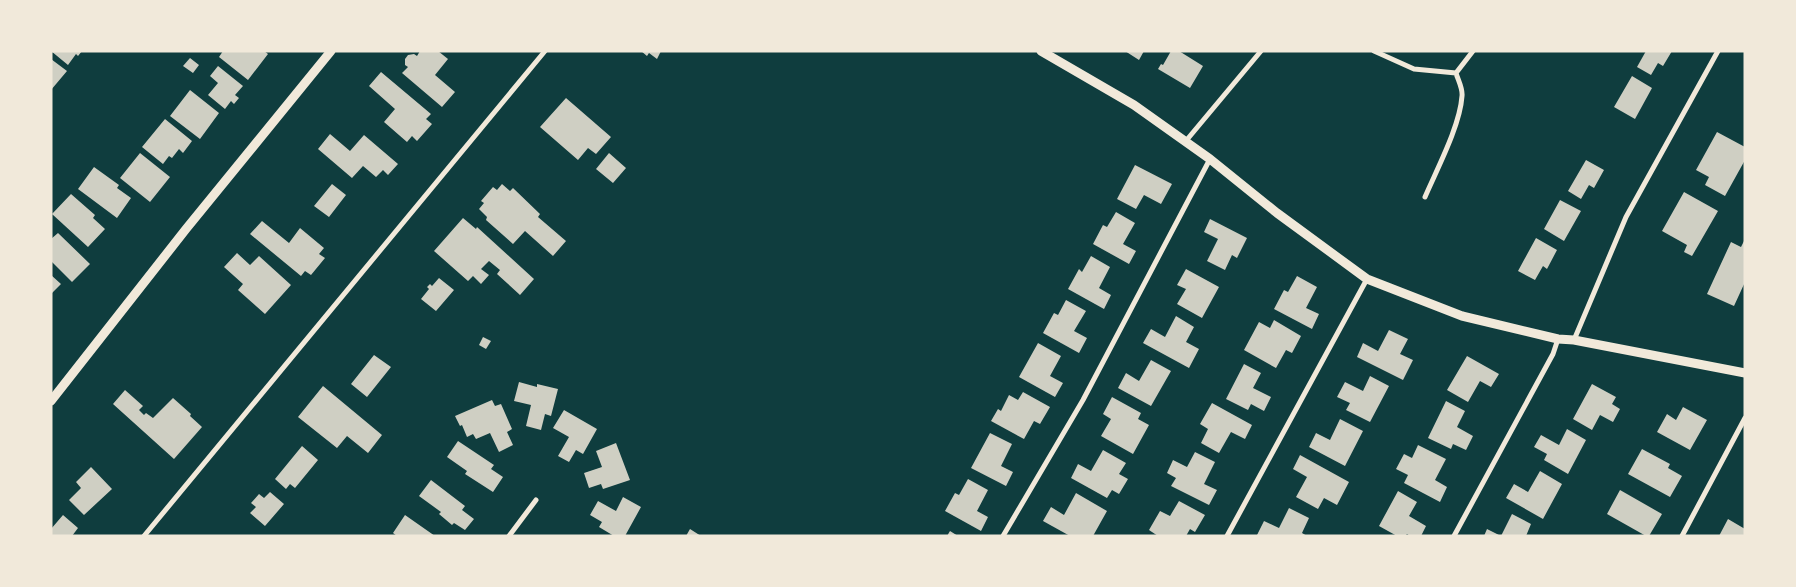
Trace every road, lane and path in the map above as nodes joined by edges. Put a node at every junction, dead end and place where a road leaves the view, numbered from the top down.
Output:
1 (331, 51) edge
2 (545, 51) edge
3 (1041, 51) edge
4 (1261, 51) edge
5 (1374, 51) edge
6 (1473, 51) edge
7 (1718, 51) edge
8 (1456, 73) junction
9 (1185, 143) junction
10 (1210, 159) junction
11 (1425, 198) dead end
12 (1367, 279) junction
13 (1558, 339) junction
14 (1574, 340) junction
15 (1745, 373) edge
16 (52, 398) edge
17 (1745, 418) edge
18 (536, 500) dead end
19 (144, 536) edge
20 (509, 536) edge
21 (1004, 536) edge
22 (1227, 536) edge
23 (1454, 536) edge
24 (1682, 536) edge

1 - 16 street
2 - 19 street
3 - 9 street
4 - 9 street
5 - 8 street
6 - 8 street
7 - 14 street
8 - 11 street
9 - 10 street
10 - 12 street
10 - 21 street
12 - 13 street
12 - 22 street
13 - 14 street
13 - 23 street
14 - 15 street
17 - 24 street
18 - 20 street

